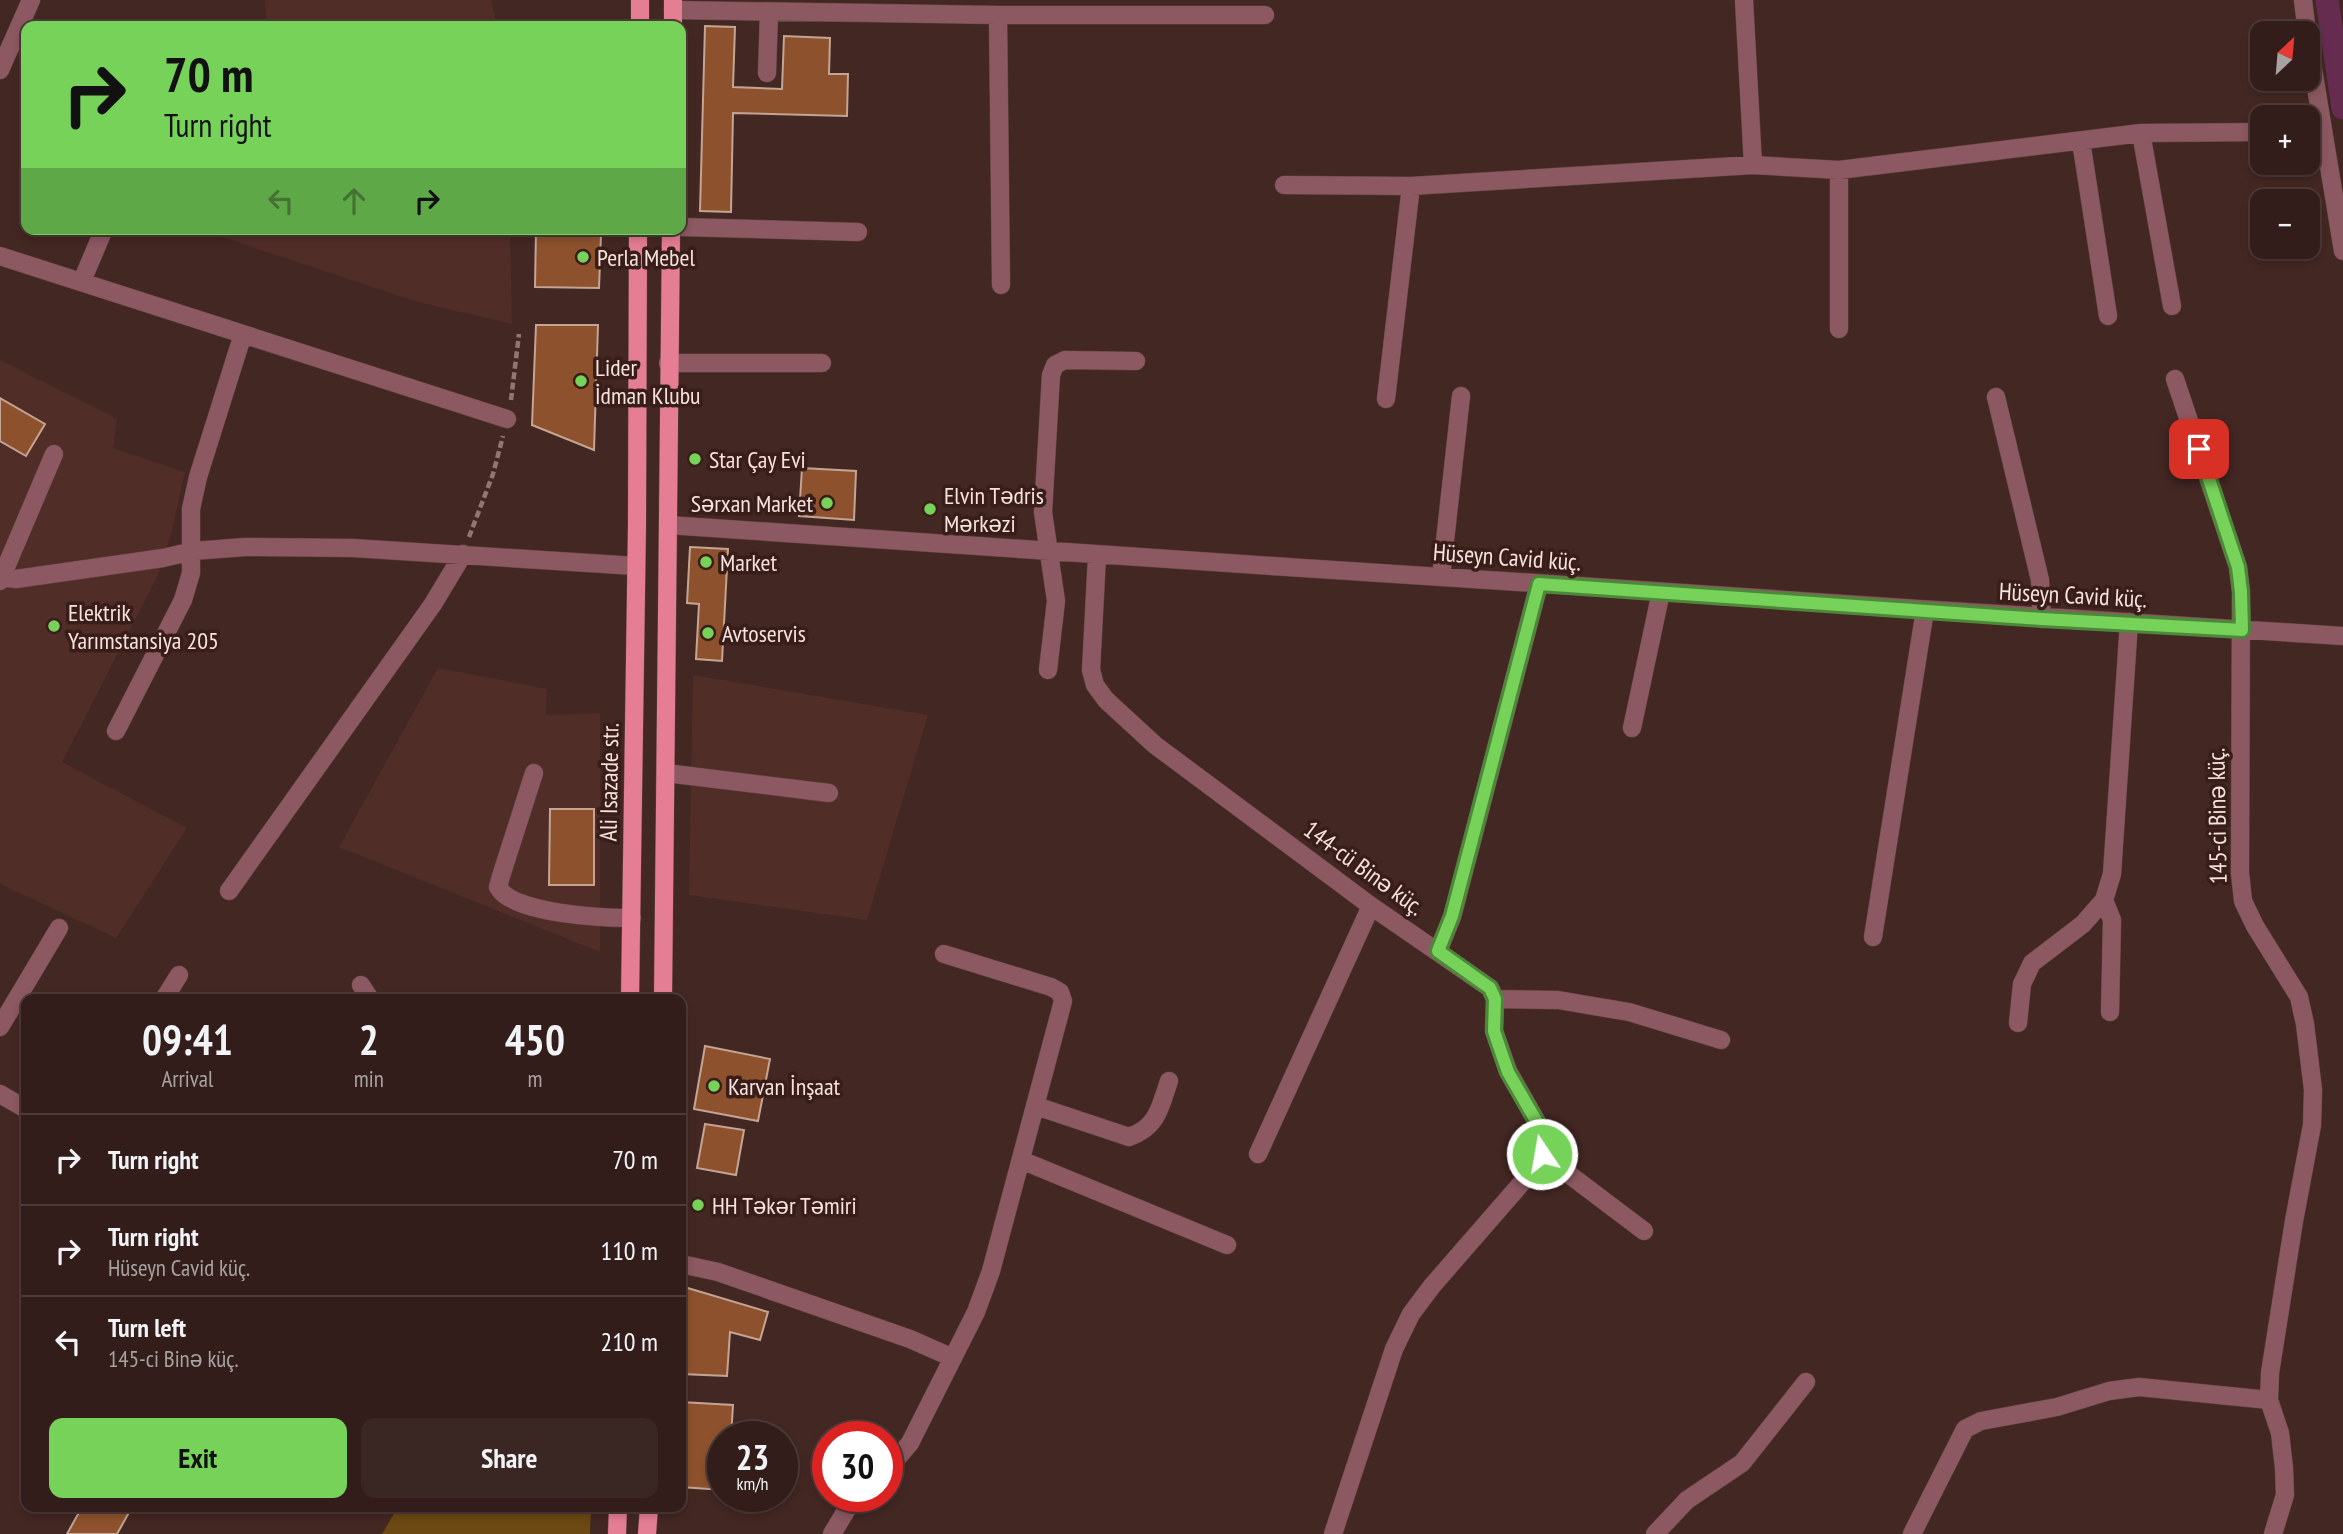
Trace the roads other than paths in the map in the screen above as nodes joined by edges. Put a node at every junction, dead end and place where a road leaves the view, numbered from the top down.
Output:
1 (31, 0) edge
2 (640, 0) edge
3 (1744, 0) edge
4 (2303, 0) edge
5 (673, 12) edge
6 (769, 12) junction
7 (1265, 15) dead end
8 (998, 16) junction
9 (22, 21) edge
10 (640, 21) edge
11 (2306, 21) edge
12 (21, 23) edge
13 (0, 70) edge
14 (767, 73) dead end
15 (2250, 132) edge
16 (2141, 133) junction
17 (2081, 141) junction
18 (2320, 153) edge
19 (1753, 165) junction
20 (1839, 170) junction
21 (1284, 185) dead end
22 (1411, 186) junction
23 (686, 227) edge
24 (858, 232) dead end
25 (101, 235) edge
26 (638, 235) edge
27 (671, 235) edge
28 (2343, 251) edge
29 (0, 256) edge
30 (82, 281) junction
31 (1001, 285) dead end
32 (2172, 306) dead end
33 (2108, 316) dead end
34 (1839, 329) dead end
35 (243, 334) junction
36 (1136, 362) dead end
37 (668, 363) junction
38 (822, 363) dead end
39 (2175, 379) dead end
40 (1461, 396) dead end
41 (1996, 397) dead end
42 (1386, 398) dead end
43 (507, 419) road end
44 (54, 454) dead end
45 (637, 524) junction
46 (668, 525) junction
47 (193, 551) junction
48 (1048, 553) junction
49 (463, 554) junction
50 (1097, 556) junction
51 (636, 566) junction
52 (668, 568) junction
53 (1441, 577) junction
54 (0, 579) edge
55 (1539, 584) junction
56 (1661, 592) junction
57 (1925, 610) junction
58 (2042, 619) junction
59 (2129, 622) junction
60 (2242, 630) junction
61 (2343, 636) edge
62 (1048, 670) dead end
63 (1632, 728) dead end
64 (116, 732) dead end
65 (534, 773) dead end
66 (666, 773) junction
67 (829, 793) dead end
68 (229, 891) dead end
69 (2104, 900) junction
70 (1371, 906) junction
71 (632, 918) junction
72 (59, 928) dead end
73 (1873, 937) dead end
74 (1438, 951) junction
75 (944, 954) dead end
76 (179, 975) dead end
77 (166, 994) edge
78 (631, 994) edge
79 (663, 994) edge
80 (1495, 999) junction
81 (2110, 1012) dead end
82 (2018, 1023) dead end
83 (0, 1027) edge
84 (1721, 1040) dead end
85 (1170, 1081) dead end
86 (0, 1094) edge
87 (21, 1106) edge
88 (1036, 1106) junction
89 (1258, 1154) dead end
90 (1542, 1154) junction
91 (1021, 1160) junction
92 (1644, 1231) dead end
93 (1227, 1245) dead end
94 (686, 1265) edge
95 (953, 1358) junction
96 (1806, 1382) dead end
97 (2269, 1400) junction
98 (903, 1451) edge
99 (618, 1512) edge
100 (649, 1512) edge
101 (847, 1512) edge
102 (617, 1534) edge
103 (647, 1534) edge
104 (832, 1534) edge
105 (1333, 1534) edge
106 (1655, 1534) edge
107 (1912, 1534) edge
108 (2273, 1534) edge

1 - 9 street
2 - 10 main road
3 - 19 street
4 - 11 street
5 - 6 street
6 - 8 street
6 - 14 street
7 - 8 street
8 - 31 street
12 - 13 street
15 - 16 street
16 - 17 street
16 - 32 street
17 - 20 street
17 - 33 street
18 - 28 street
19 - 20 street
19 - 22 street
20 - 34 street
21 - 22 street
22 - 42 street
23 - 24 street
25 - 30 street
26 - 45 main road
27 - 37 main road
29 - 30 street
30 - 35 street
35 - 43 street
35 - 47 street
36 - 48 street
37 - 38 street
37 - 46 main road
39 - 60 street, 145-ci Binə küç.
40 - 53 street
41 - 58 street
44 - 54 street
45 - 46 main road
45 - 51 main road, Ali Isazade str.
46 - 48 street, Hüseyn Cavid küç.
46 - 52 main road
47 - 49 street
47 - 54 street
47 - 64 street
48 - 50 street, Hüseyn Cavid küç.
48 - 62 street
49 - 51 street
49 - 68 street
50 - 53 street, Hüseyn Cavid küç.
50 - 70 street, 144-cü Binə küç.
51 - 52 main road
51 - 71 main road, Ali Isazade str.
52 - 66 main road
53 - 55 street, Hüseyn Cavid küç.
55 - 56 street, Hüseyn Cavid küç.
55 - 74 street
56 - 57 street, Hüseyn Cavid küç.
56 - 63 street
57 - 58 street, Hüseyn Cavid küç.
57 - 73 street
58 - 59 street, Hüseyn Cavid küç.
59 - 60 street, Hüseyn Cavid küç.
59 - 69 street
60 - 61 street, Hüseyn Cavid küç.
60 - 97 street, 145-ci Binə küç.
65 - 71 street
66 - 67 street
66 - 79 main road
69 - 81 street
69 - 82 street
70 - 74 street, 144-cü Binə küç.
70 - 89 street
71 - 78 main road, Ali Isazade str.
72 - 83 street
74 - 80 street, 144-cü Binə küç.
75 - 88 street
76 - 77 street
80 - 84 street
80 - 90 street
85 - 88 street
86 - 87 street
88 - 91 street
90 - 92 street
90 - 105 street
91 - 93 street
91 - 95 street
94 - 95 street
95 - 98 street
96 - 106 street
97 - 107 street
97 - 108 street, 145-ci Binə küç.
99 - 102 main road
100 - 103 main road
101 - 104 street

